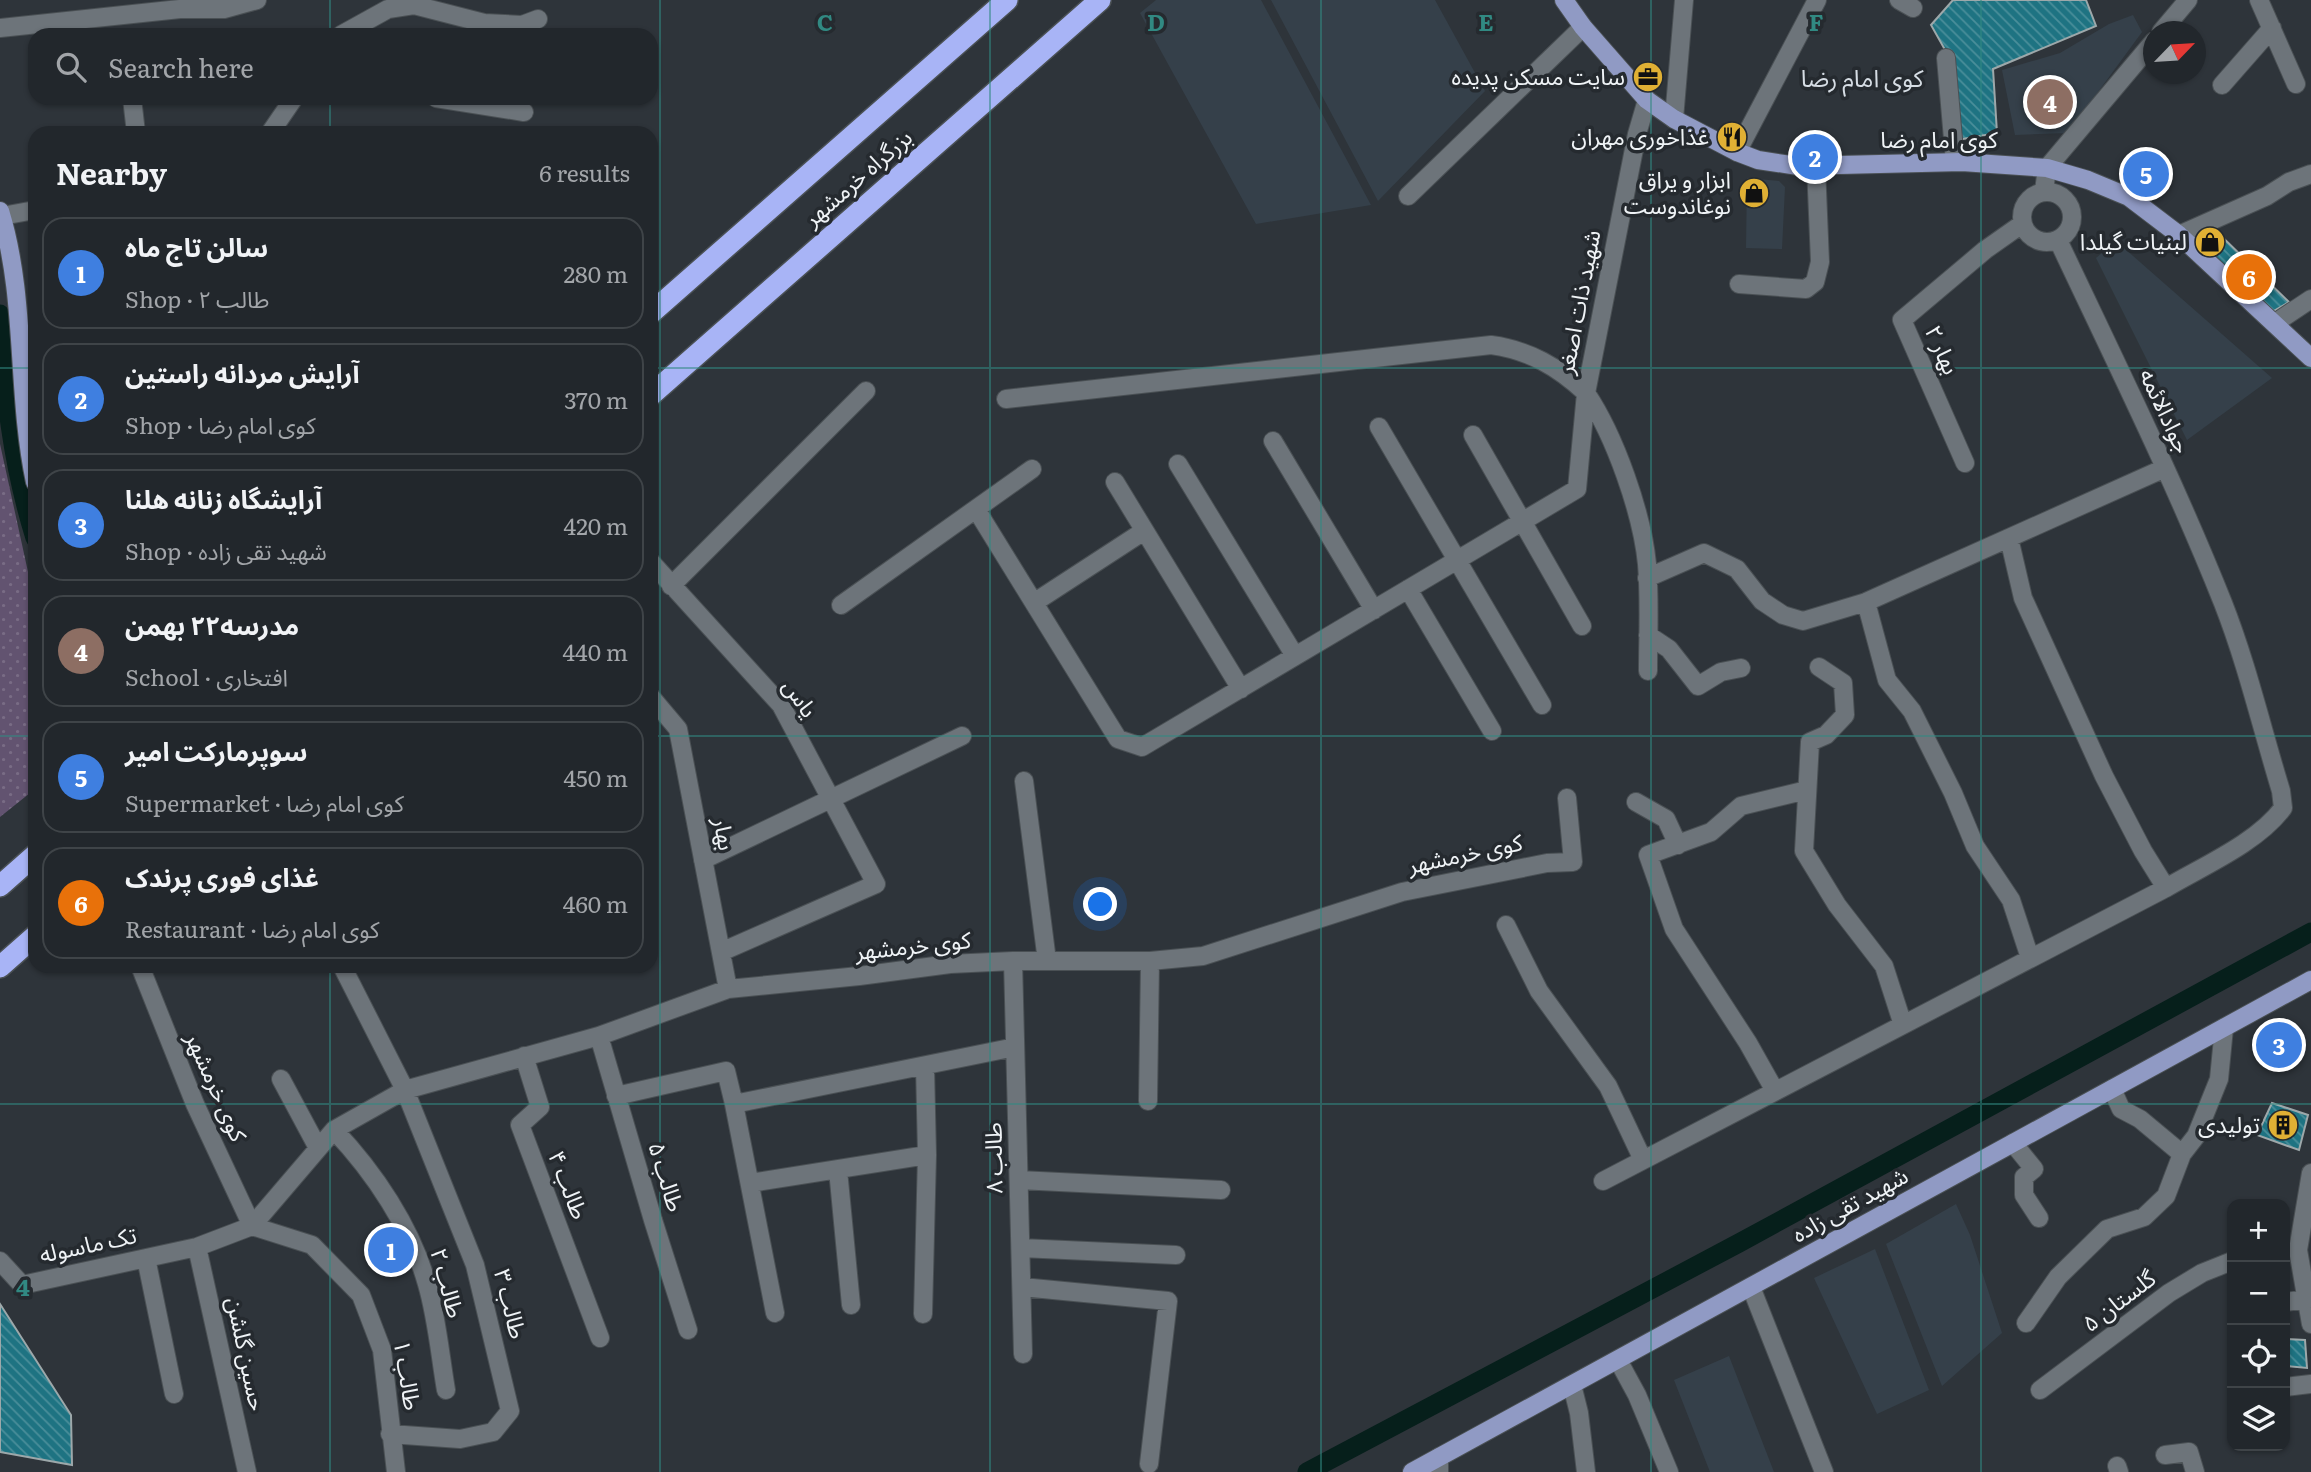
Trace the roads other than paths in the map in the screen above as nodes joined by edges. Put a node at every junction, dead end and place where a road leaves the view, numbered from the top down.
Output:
1 (257, 0) edge
2 (1007, 0) edge
3 (1100, 0) edge
4 (1563, 0) edge
5 (1684, 0) edge
6 (1816, 0) edge
7 (2188, 0) edge
8 (2259, 0) edge
9 (180, 4) edge
10 (538, 19) dead end
11 (2170, 21) edge
12 (1583, 27) junction
13 (0, 28) edge
14 (354, 28) edge
15 (2272, 28) junction
16 (2143, 54) edge
17 (1946, 58) dead end
18 (2296, 84) dead end
19 (2222, 85) dead end
20 (1647, 100) junction
21 (133, 105) edge
22 (290, 105) edge
23 (480, 105) edge
24 (524, 112) dead end
25 (1674, 118) junction
26 (135, 126) edge
27 (275, 126) edge
28 (1737, 152) junction
29 (1955, 162) junction
30 (1816, 166) junction
31 (2047, 168) junction
32 (2311, 174) edge
33 (2044, 191) junction
34 (1408, 196) dead end
35 (28, 211) edge
36 (1, 214) edge
37 (2022, 224) junction
38 (2179, 235) junction
39 (2058, 240) junction
40 (1739, 284) dead end
41 (2311, 299) edge
42 (658, 307) edge
43 (2275, 323) junction
44 (2311, 358) edge
45 (658, 389) edge
46 (866, 391) dead end
47 (1586, 393) junction
48 (1006, 399) dead end
49 (28, 412) edge
50 (1379, 427) dead end
51 (1473, 435) dead end
52 (1273, 441) dead end
53 (1965, 463) dead end
54 (1178, 464) dead end
55 (2165, 468) junction
56 (1032, 469) dead end
57 (1115, 482) dead end
58 (976, 509) junction
59 (1521, 522) junction
60 (1144, 531) junction
61 (2009, 538) junction
62 (1457, 560) junction
63 (658, 570) edge
64 (1647, 578) junction
65 (671, 586) junction
66 (1408, 589) junction
67 (1035, 602) junction
68 (1866, 602) junction
69 (841, 605) dead end
70 (1374, 610) junction
71 (1582, 626) dead end
72 (1648, 635) junction
73 (1295, 656) junction
74 (1819, 667) dead end
75 (1741, 668) dead end
76 (1648, 671) dead end
77 (1241, 689) junction
78 (658, 705) edge
79 (1542, 705) dead end
80 (1492, 731) dead end
81 (962, 736) dead end
82 (1024, 781) dead end
83 (1807, 790) junction
84 (832, 798) junction
85 (1567, 799) dead end
86 (1636, 802) dead end
87 (1678, 845) junction
88 (704, 860) junction
89 (28, 861) edge
90 (0, 886) edge
91 (2166, 888) junction
92 (1506, 925) dead end
93 (28, 942) edge
94 (721, 952) junction
95 (2030, 958) junction
96 (1013, 961) junction
97 (1047, 961) junction
98 (1150, 961) junction
99 (0, 967) edge
100 (143, 973) edge
101 (346, 973) edge
102 (2311, 981) edge
103 (728, 989) junction
104 (1903, 1025) junction
105 (2224, 1028) junction
106 (599, 1036) junction
107 (1015, 1047) junction
108 (524, 1056) junction
109 (925, 1066) junction
110 (282, 1079) dead end
111 (2112, 1089) junction
112 (405, 1090) junction
113 (1775, 1091) junction
114 (616, 1096) junction
115 (1148, 1101) dead end
116 (734, 1104) junction
117 (334, 1130) junction
118 (2013, 1143) junction
119 (318, 1148) junction
120 (2182, 1154) junction
121 (927, 1155) junction
122 (1643, 1160) junction
123 (838, 1170) junction
124 (2311, 1173) edge
125 (1019, 1180) junction
126 (1603, 1181) dead end
127 (750, 1183) junction
128 (1221, 1190) dead end
129 (2039, 1218) dead end
130 (252, 1226) junction
131 (2307, 1226) edge
132 (197, 1247) junction
133 (1021, 1248) junction
134 (2291, 1251) edge
135 (1176, 1255) dead end
136 (146, 1258) junction
137 (0, 1261) edge
138 (2230, 1262) edge
139 (1022, 1287) junction
140 (1751, 1287) junction
141 (2306, 1299) junction
142 (2290, 1302) edge
143 (851, 1305) dead end
144 (775, 1313) dead end
145 (923, 1314) dead end
146 (2026, 1322) dead end
147 (2311, 1324) edge
148 (688, 1330) dead end
149 (600, 1338) dead end
150 (1023, 1354) dead end
151 (1618, 1360) junction
152 (2311, 1384) edge
153 (1572, 1385) junction
154 (2290, 1386) edge
155 (446, 1390) dead end
156 (2040, 1390) dead end
157 (174, 1394) dead end
158 (390, 1434) junction
159 (2165, 1455) dead end
160 (1149, 1464) dead end
161 (1439, 1465) edge
162 (247, 1472) edge
163 (396, 1472) edge
164 (1412, 1472) edge
165 (1586, 1472) edge
166 (1669, 1472) edge
167 (1824, 1472) edge
168 (2195, 1472) edge

1 - 9 street
2 - 42 highway, بزرگراه خرمشهر
3 - 45 highway, بزرگراه خرمشهر
4 - 12 main road, کوی امام رضا
5 - 25 street
6 - 28 street
7 - 11 street
8 - 15 street
9 - 13 street
10 - 14 street
12 - 20 main road, کوی امام رضا
12 - 34 street
15 - 18 street
15 - 19 street
16 - 31 street
17 - 29 street
20 - 25 main road, کوی امام رضا
20 - 47 street, شهید ذات اصغر
21 - 26 street
22 - 27 street
23 - 24 street
25 - 28 main road, کوی امام رضا
28 - 30 main road, کوی امام رضا
29 - 30 main road, کوی امام رضا
29 - 31 main road, کوی امام رضا
30 - 40 street
31 - 33 street
31 - 38 main road, کوی امام رضا
32 - 38 street
33 - 37 street
33 - 39 street
35 - 36 street
36 - 49 main road
37 - 39 street
37 - 53 street, بهار ۲
38 - 43 main road, کوی امام رضا
39 - 55 street, جوادالائمه
41 - 43 street
43 - 44 main road, کوی امام رضا
46 - 65 street
47 - 48 street
47 - 59 street
47 - 64 street, شهید ذات اصغر
50 - 62 street
51 - 59 street
52 - 70 street
54 - 73 street
55 - 61 street
55 - 91 street, جوادالائمه
56 - 58 street
57 - 60 street
58 - 67 street
58 - 69 street
59 - 62 street
59 - 71 street
60 - 67 street
60 - 77 street
61 - 68 street
61 - 91 street
62 - 66 street
62 - 79 street
63 - 65 street, یاس
64 - 68 street
64 - 72 street, شهید ذات اصغر
65 - 84 street, یاس
66 - 70 street
66 - 80 street
67 - 77 street
68 - 95 street
70 - 73 street
72 - 75 street
72 - 76 street, شهید ذات اصغر
73 - 77 street
74 - 83 street
78 - 88 street, بهار
81 - 84 street
82 - 97 street
83 - 87 street
83 - 104 street
84 - 88 street
84 - 94 street, یاس
85 - 98 street, کوی خرمشهر
86 - 87 street
87 - 113 street
88 - 94 street, بهار
89 - 90 highway
91 - 95 street
92 - 122 street
93 - 99 highway
94 - 103 street, بهار
95 - 104 street
96 - 97 street, کوی خرمشهر
96 - 103 street, کوی خرمشهر
96 - 107 street, طالب ۸
97 - 98 street, کوی خرمشهر
98 - 115 street
100 - 130 street, کوی خرمشهر
101 - 112 street
102 - 105 main road, شهید تقی زاده
103 - 106 street, کوی خرمشهر
104 - 113 street
105 - 111 main road, شهید تقی زاده
105 - 120 street
106 - 108 street, کوی خرمشهر
106 - 114 street, طالب ۵
107 - 109 street
107 - 125 street, طالب ۸
108 - 112 street, کوی خرمشهر
108 - 149 street, طالب ۴
109 - 116 street
109 - 121 street
110 - 119 street
111 - 118 main road, شهید تقی زاده
111 - 120 street
112 - 117 street, کوی خرمشهر
112 - 158 street, طالب ۳
113 - 122 street
114 - 116 street
114 - 148 street, طالب ۵
116 - 127 street
117 - 119 street, کوی خرمشهر
117 - 155 street, طالب ۲
118 - 129 street
118 - 140 main road, شهید تقی زاده
119 - 130 street, کوی خرمشهر
120 - 146 street
121 - 123 street
121 - 145 street
122 - 126 street
123 - 127 street
123 - 143 street
124 - 131 street
125 - 128 street
125 - 133 street, طالب ۸
127 - 144 street
130 - 132 street, کوی خرمشهر
130 - 158 street, طالب ۱
131 - 134 street
132 - 136 street, تک ماسوله
132 - 162 street, حسین گلشن
133 - 135 street
133 - 139 street, طالب ۸
134 - 141 street
136 - 137 street, تک ماسوله
136 - 157 street
138 - 156 street, گلستان ۵
139 - 150 street, طالب ۸
139 - 160 street
140 - 151 main road, شهید تقی زاده
140 - 167 street
141 - 142 street
141 - 147 street
151 - 153 main road, شهید تقی زاده
151 - 166 street
152 - 154 street
153 - 161 main road, شهید تقی زاده
153 - 165 street
158 - 163 street, طالب ۱
159 - 168 street
161 - 164 main road, شهید تقی زاده

